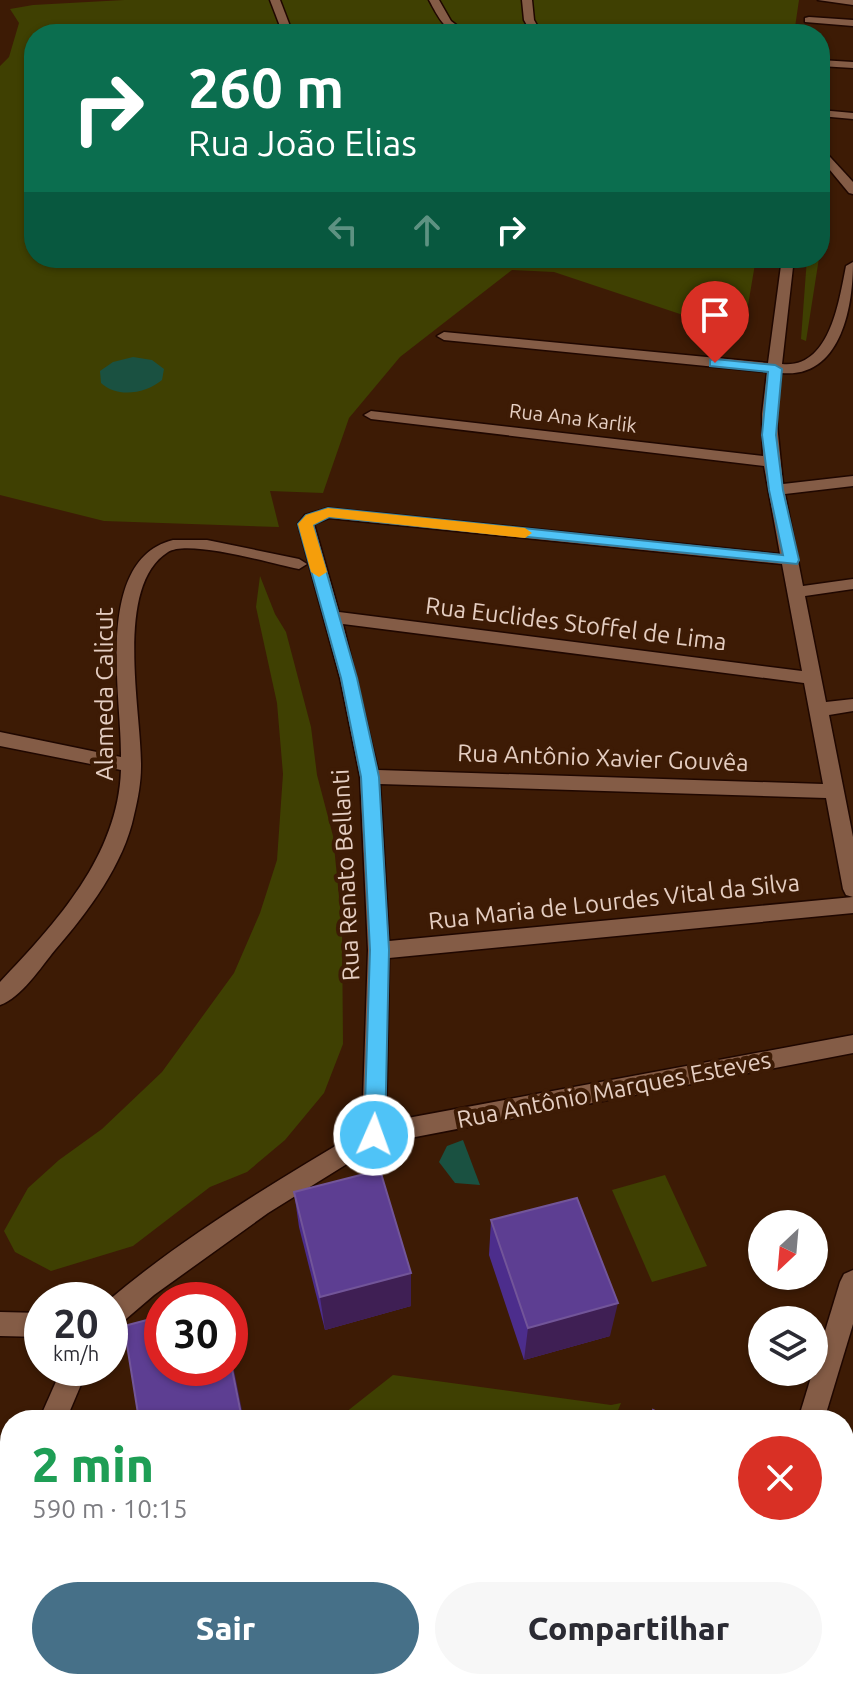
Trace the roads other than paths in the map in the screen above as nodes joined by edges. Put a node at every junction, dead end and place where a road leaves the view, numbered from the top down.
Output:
1 (275, 0) edge
2 (434, 0) edge
3 (527, 0) edge
4 (823, 0) edge
5 (853, 2) edge
6 (853, 23) edge
7 (284, 24) edge
8 (448, 24) edge
9 (531, 24) edge
10 (809, 24) edge
11 (830, 64) edge
12 (853, 65) edge
13 (830, 114) edge
14 (853, 116) edge
15 (830, 162) edge
16 (853, 189) edge
17 (787, 268) edge
18 (853, 269) edge
19 (444, 336) dead end
20 (775, 369) junction
21 (371, 415) dead end
22 (771, 462) junction
23 (853, 481) edge
24 (776, 490) junction
25 (791, 560) junction
26 (299, 564) dead end
27 (853, 584) edge
28 (798, 592) junction
29 (333, 617) junction
30 (812, 678) junction
31 (853, 705) edge
32 (818, 710) junction
33 (0, 739) edge
34 (132, 766) junction
35 (370, 777) junction
36 (834, 791) junction
37 (850, 854) edge
38 (853, 889) edge
39 (853, 905) edge
40 (379, 950) junction
41 (0, 996) edge
42 (853, 1044) edge
43 (374, 1135) junction
44 (853, 1282) edge
45 (128, 1301) edge
46 (0, 1324) edge
47 (24, 1325) edge
48 (67, 1386) edge
49 (57, 1410) edge
50 (814, 1410) edge

1 - 7 street
2 - 8 street
3 - 9 street
4 - 5 street
6 - 10 street
11 - 12 street
13 - 14 street
15 - 16 street
17 - 20 street
18 - 20 street
19 - 20 street
20 - 22 street
21 - 22 street, Rua Ana Karlik
22 - 24 street
23 - 24 street
24 - 25 street
25 - 28 street
25 - 29 street, Rua Renato Bellanti
26 - 34 street, Alameda Calicut
27 - 28 street
28 - 30 street
29 - 30 street, Rua Euclides Stoffel de Lima
29 - 35 street, Rua Renato Bellanti
30 - 32 street
31 - 32 street
32 - 36 street
33 - 34 street
34 - 41 street, Alameda Calicut
35 - 36 street, Rua Antônio Xavier Gouvêa
35 - 40 street, Rua Renato Bellanti
36 - 37 street
37 - 38 street
39 - 40 street, Rua Maria de Lourdes Vital da Silva
40 - 43 street, Rua Renato Bellanti
42 - 43 street, Rua Antônio Marques Esteves
43 - 45 street
44 - 50 street
46 - 47 street
48 - 49 street

